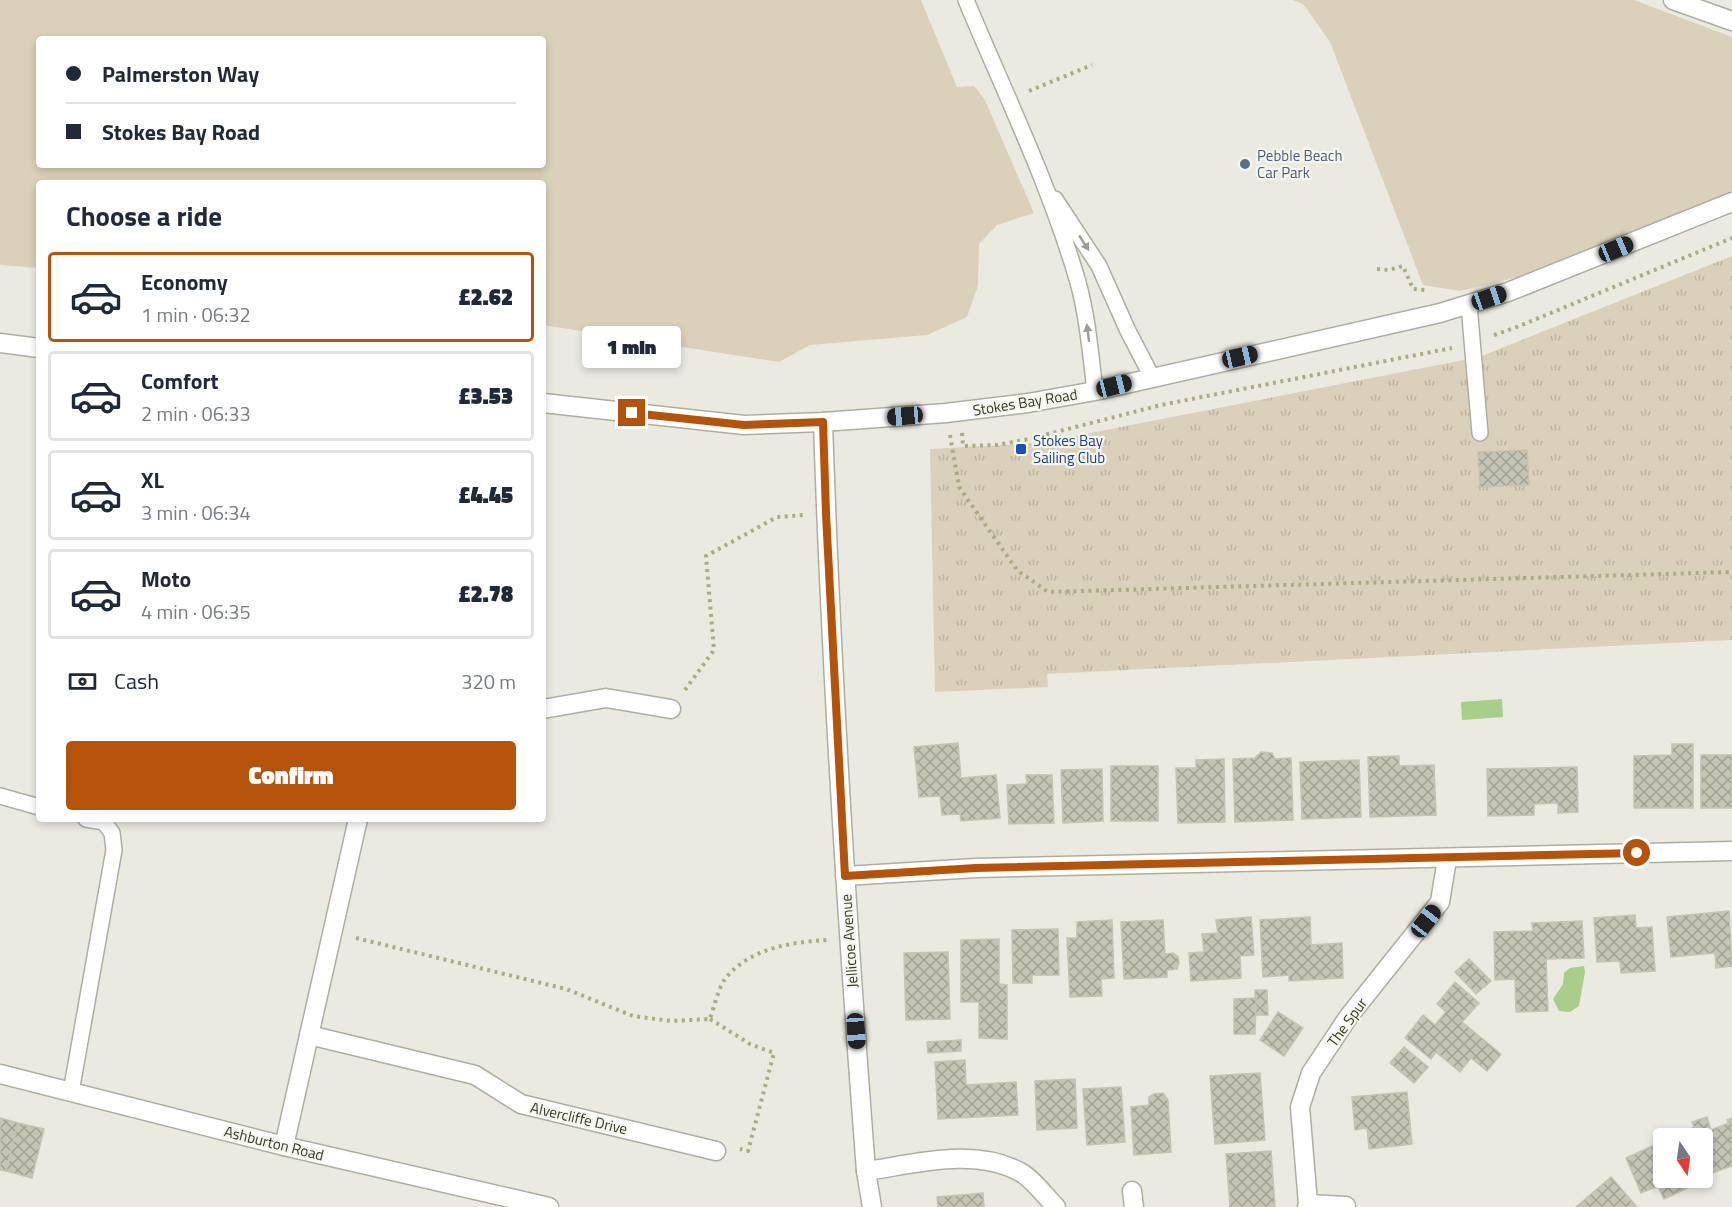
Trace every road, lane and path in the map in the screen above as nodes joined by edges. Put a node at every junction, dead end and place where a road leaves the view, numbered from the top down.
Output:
1 (966, 0) edge
2 (1673, 0) edge
3 (1732, 21) edge
4 (1092, 65) dead end
5 (1008, 100) junction
6 (1040, 176) junction
7 (1732, 202) edge
8 (1377, 269) dead end
9 (1434, 292) dead end
10 (1469, 305) junction
11 (0, 344) edge
12 (36, 348) edge
13 (1152, 377) junction
14 (1095, 391) junction
15 (546, 403) edge
16 (946, 413) junction
17 (823, 422) junction
18 (1480, 433) dead end
19 (826, 514) junction
20 (1732, 572) edge
21 (546, 708) edge
22 (671, 709) joint
23 (0, 796) edge
24 (36, 806) edge
25 (104, 822) edge
26 (357, 822) edge
27 (1732, 850) edge
28 (1447, 859) junction
29 (845, 876) junction
30 (332, 932) junction
31 (849, 938) junction
32 (710, 1019) junction
33 (309, 1035) junction
34 (0, 1074) edge
35 (71, 1092) junction
36 (284, 1146) junction
37 (716, 1151) joint
38 (866, 1171) junction
39 (1307, 1206) edge
40 (1346, 1206) edge
41 (549, 1207) edge
42 (872, 1207) edge
43 (1056, 1207) edge

1 - 5 lane
2 - 3 street
4 - 5 path
5 - 6 lane
6 -> 13 lane
14 -> 6 lane
7 - 10 street, Stokes Bay Road
8 - 9 path
10 - 13 street, Stokes Bay Road
10 - 18 lane
11 - 12 street
13 - 14 street, Stokes Bay Road
14 - 16 street, Stokes Bay Road
15 - 17 street, Stokes Bay Road
16 - 17 street, Stokes Bay Road
16 - 20 path
17 - 19 street, Jellicoe Avenue
19 - 22 path
19 - 29 street, Jellicoe Avenue
21 - 22 street
23 - 24 lane
25 - 35 lane
26 - 30 street
27 - 28 street
28 - 29 street
28 - 39 street, The Spur
29 - 31 street, Jellicoe Avenue
30 - 32 path
30 - 33 street
31 - 32 path
31 - 38 street, Jellicoe Avenue
32 - 37 path
33 - 36 street
33 - 37 street, Alvercliffe Drive
34 - 35 street, Ashburton Road
35 - 36 street, Ashburton Road
36 - 41 street, Ashburton Road
38 - 42 street, Jellicoe Avenue
38 - 43 street
39 - 40 street

